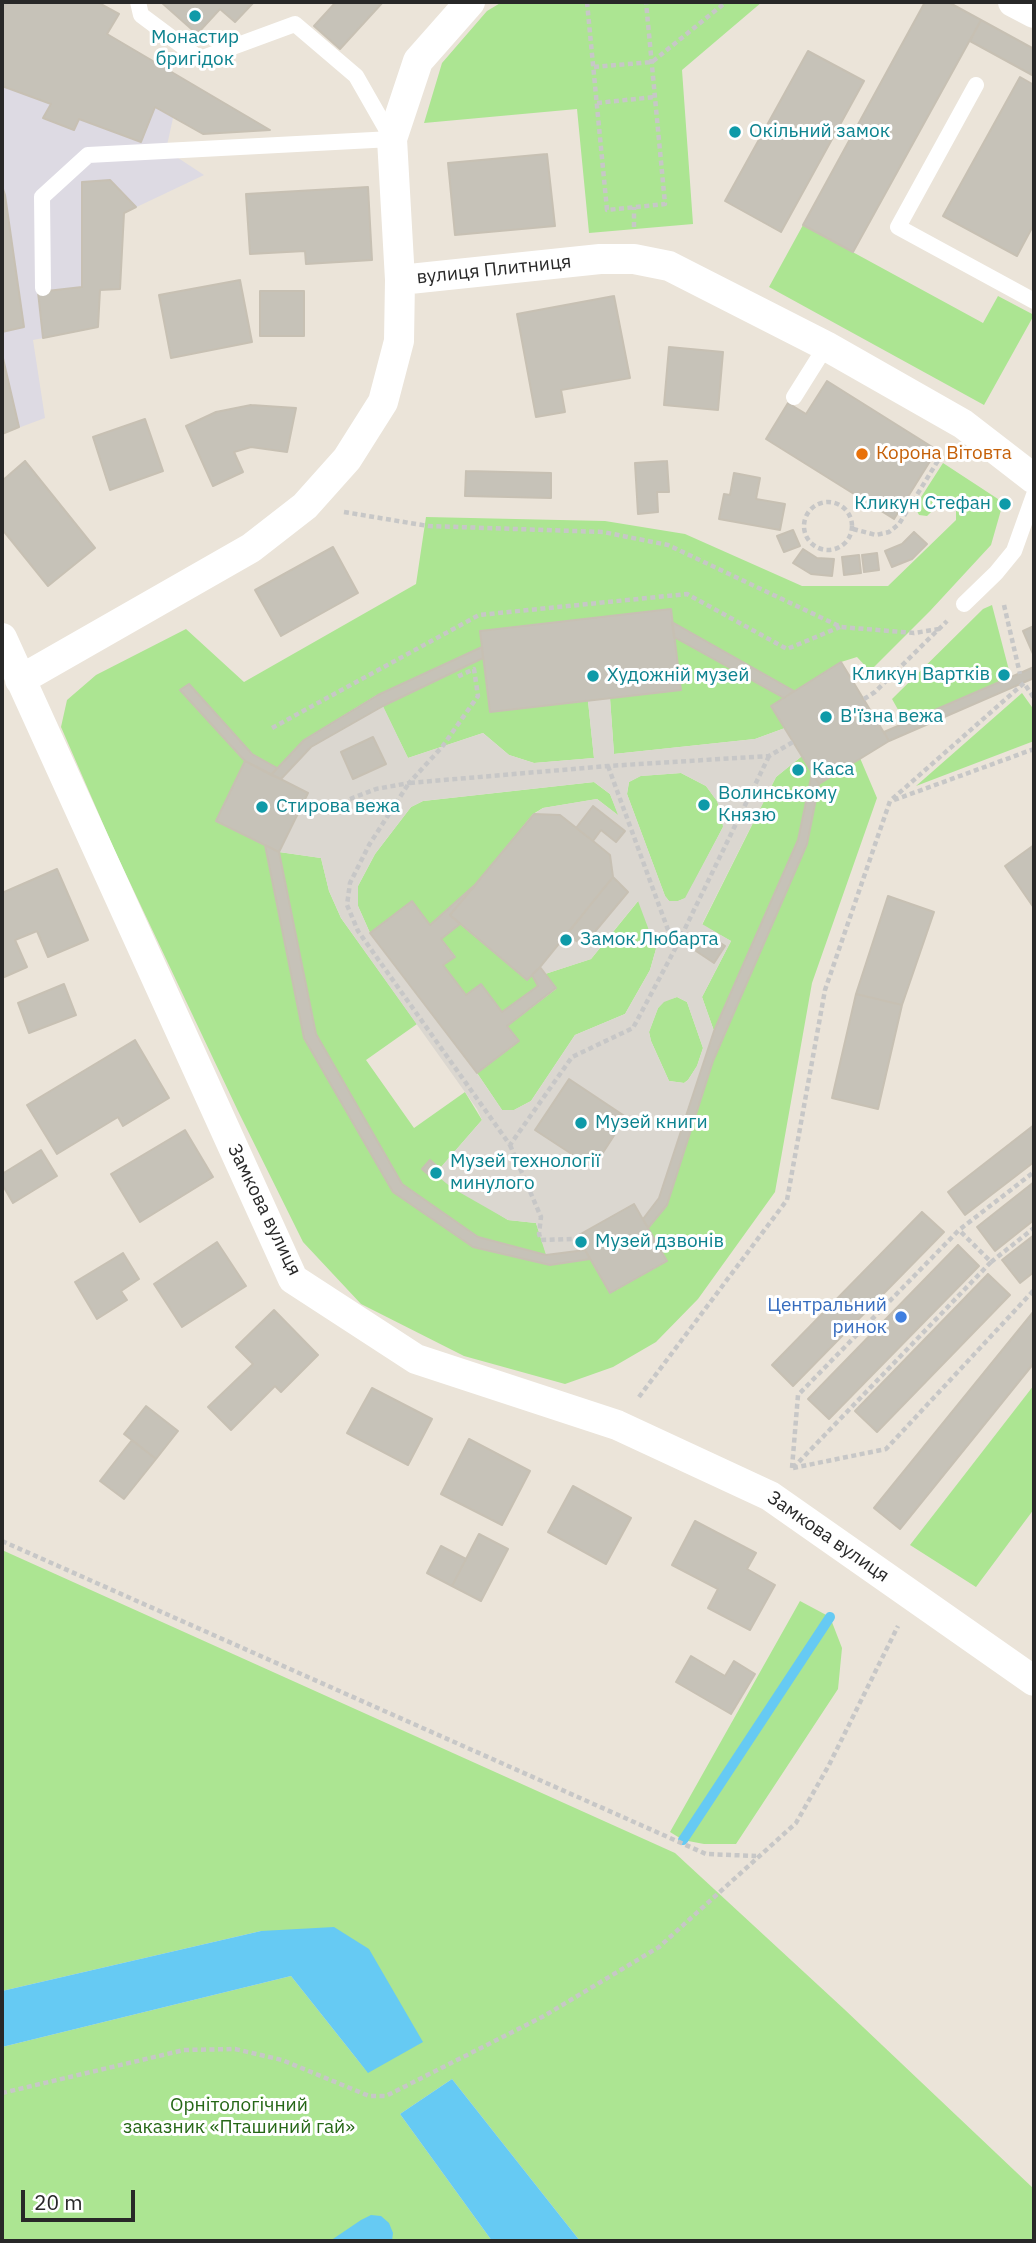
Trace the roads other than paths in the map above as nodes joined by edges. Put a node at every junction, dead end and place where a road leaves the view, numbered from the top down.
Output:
1 (138, 2) edge
2 (470, 2) edge
3 (1013, 2) edge
4 (1034, 13) edge
5 (976, 85) dead end
6 (392, 139) junction
7 (400, 280) junction
8 (43, 288) dead end
9 (1034, 301) edge
10 (826, 346) junction
11 (794, 397) dead end
12 (1034, 479) edge
13 (1034, 495) edge
14 (964, 604) dead end
15 (2, 638) edge
16 (20, 680) junction
17 (1034, 1681) edge

1 - 6 lane
2 - 6 street
3 - 4 street
5 - 9 lane
6 - 7 street
6 - 8 lane
7 - 10 street, вулиця Плитниця
7 - 16 street, вулиця Плитниця
10 - 11 lane
10 - 12 street, вулиця Плитниця
13 - 14 lane
15 - 16 street, Замкова вулиця
16 - 17 street, Замкова вулиця

